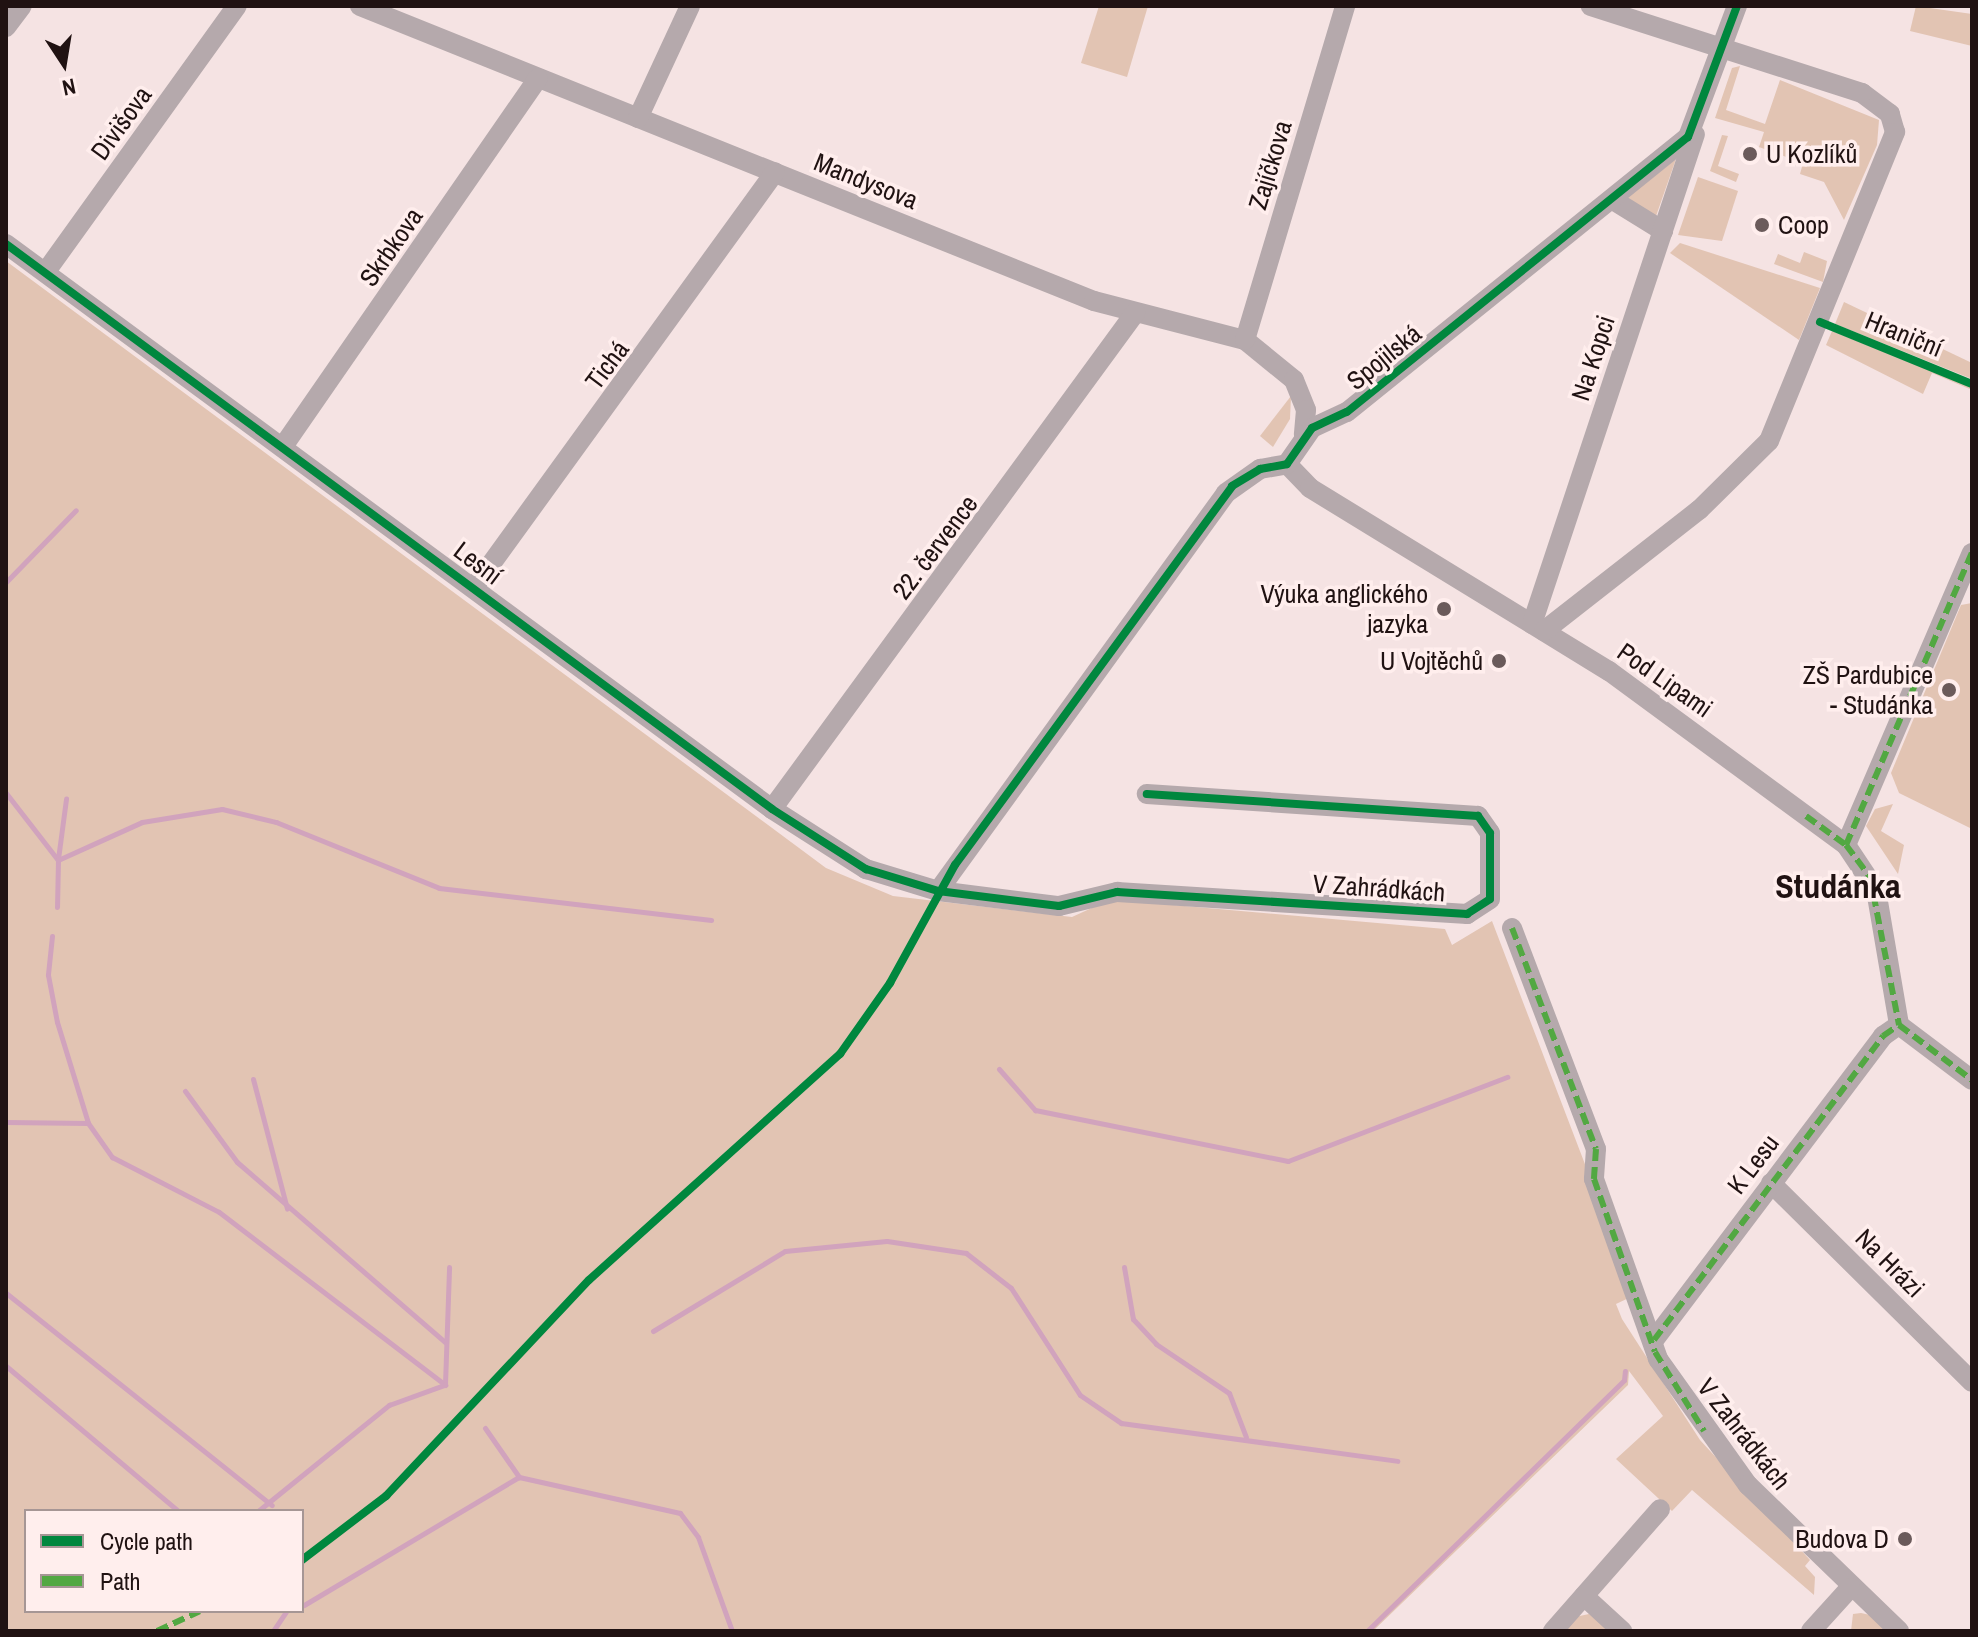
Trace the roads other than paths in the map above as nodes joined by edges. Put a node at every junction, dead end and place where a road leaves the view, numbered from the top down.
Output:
1 (22, 6) edge
2 (237, 6) edge
3 (360, 6) edge
4 (690, 6) edge
5 (1345, 6) edge
6 (1591, 6) edge
7 (1737, 6) edge
8 (6, 27) edge
9 (1724, 46) junction
10 (538, 78) junction
11 (1703, 109) junction
12 (638, 118) junction
13 (775, 172) junction
14 (1613, 200) junction
15 (1663, 231) junction
16 (6, 244) edge
17 (47, 270) junction
18 (1135, 313) junction
19 (1245, 340) junction
20 (1304, 435) junction
21 (284, 445) junction
22 (1287, 464) junction
23 (1972, 553) edge
24 (475, 586) junction
25 (1538, 627) junction
26 (1147, 794) dead end
27 (772, 809) junction
28 (1846, 845) junction
29 (938, 891) junction
30 (1512, 928) dead end
31 (1899, 1025) junction
32 (1972, 1080) edge
33 (1771, 1183) junction
34 (1654, 1340) junction
35 (1972, 1382) edge
36 (1660, 1509) dead end
37 (1850, 1588) junction
38 (1584, 1596) junction
39 (1553, 1631) edge
40 (1622, 1631) edge
41 (1811, 1631) edge
42 (1899, 1631) edge

1 - 8 street
2 - 17 street, Divišova
3 - 10 street, Mandysova
4 - 12 street
5 - 19 street, Zajíčkova
6 - 9 street
7 - 9 street, Spojilská
9 - 11 street, Spojilská
9 - 25 street
10 - 12 street, Mandysova
10 - 21 street, Skrbkova
11 - 14 street, Spojilská
11 - 15 street, Na Kopci
12 - 13 street, Mandysova
13 - 18 street, Mandysova
13 - 24 street, Tichá
14 - 15 street
14 - 20 street, Spojilská
15 - 25 street, Na Kopci
16 - 17 street, Lesní
17 - 21 street, Lesní
18 - 19 street, Mandysova
18 - 27 street, 22. července
19 - 20 street, Mandysova
20 - 22 street
21 - 24 street, Lesní
22 - 25 street, Pod Lipami
22 - 29 street
23 - 28 street
24 - 27 street, Lesní
25 - 28 street, Pod Lipami
26 - 29 street, V Zahrádkách
27 - 29 street, Lesní
28 - 31 street, Pod Lipami
30 - 34 street, V Zahrádkách
31 - 32 street
31 - 33 street, K Lesu
33 - 34 street, K Lesu
33 - 35 street, Na Hrázi
34 - 37 street, V Zahrádkách
36 - 38 street
37 - 41 street
37 - 42 street, V Zahrádkách
38 - 39 street
38 - 40 street

